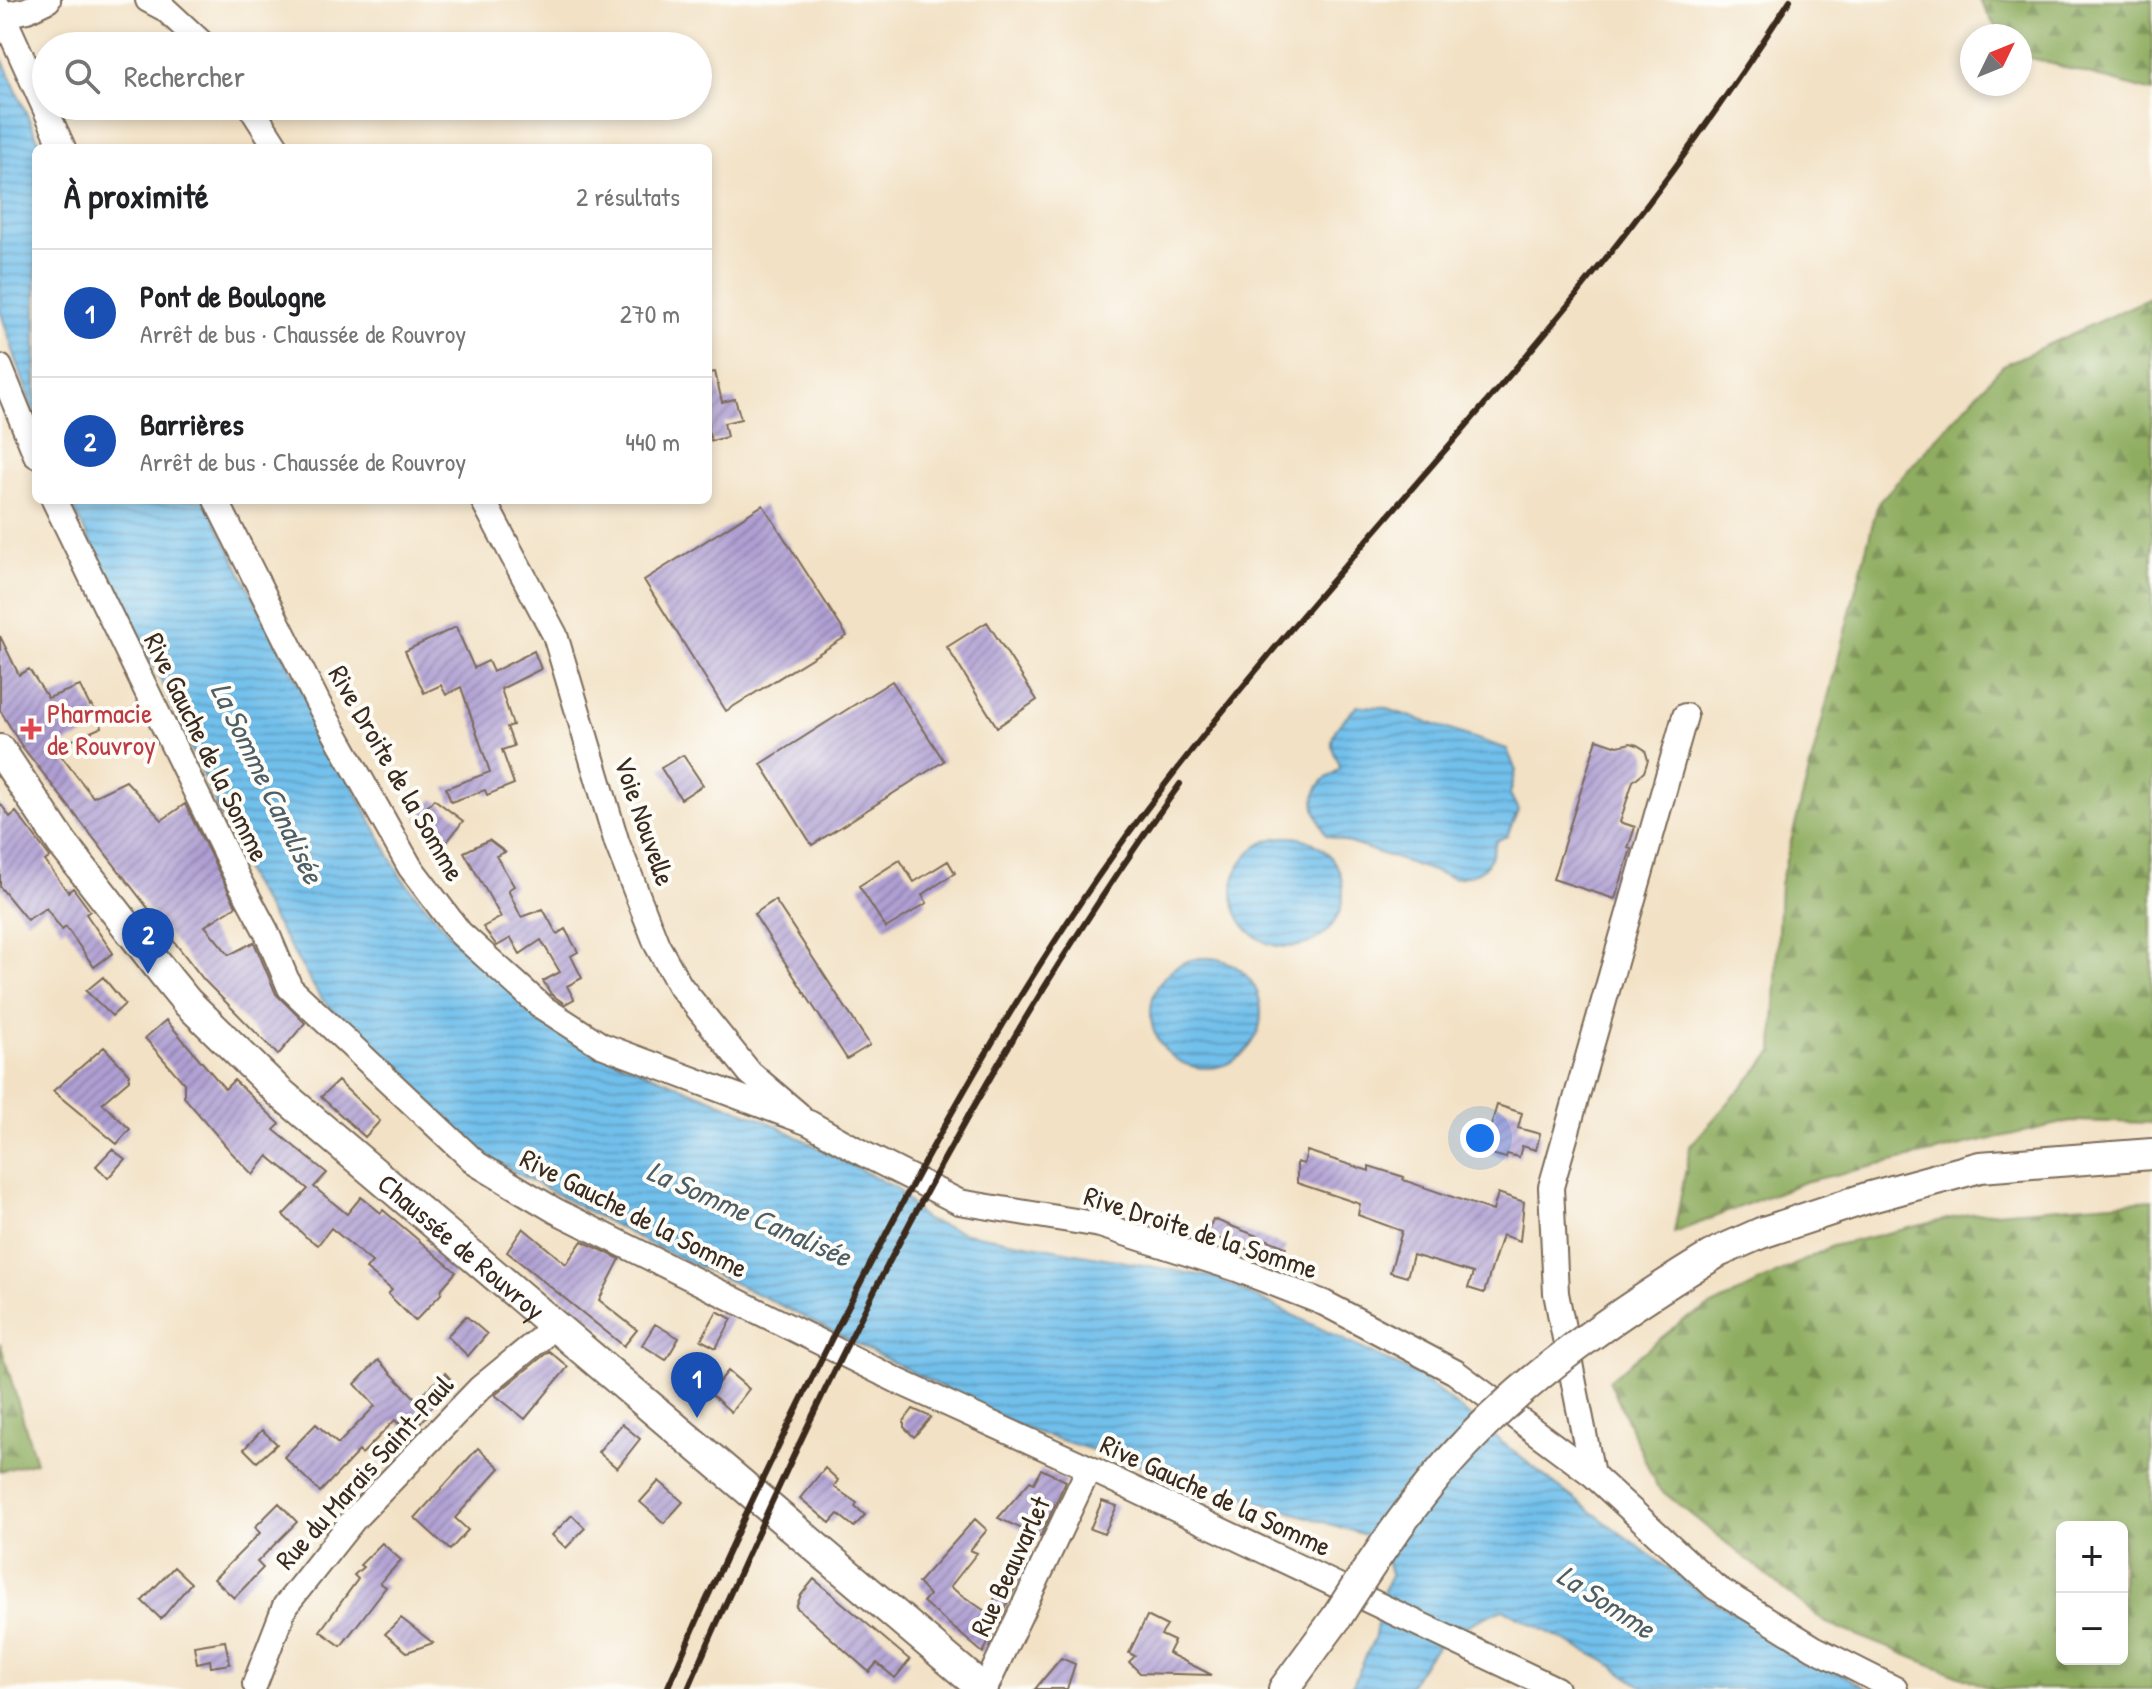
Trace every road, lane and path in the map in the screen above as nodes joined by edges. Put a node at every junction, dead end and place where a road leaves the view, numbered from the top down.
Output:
1 (48, 0) edge
2 (148, 0) edge
3 (1, 12) edge
4 (190, 32) edge
5 (32, 80) edge
6 (50, 120) edge
7 (259, 120) edge
8 (61, 144) edge
9 (274, 144) edge
10 (0, 367) edge
11 (32, 445) edge
12 (56, 504) edge
13 (218, 504) edge
14 (485, 504) edge
15 (1685, 716) dead end
16 (0, 750) edge
17 (809, 1123) junction
18 (2152, 1154) edge
19 (550, 1322) junction
20 (1089, 1468) junction
21 (1592, 1474) junction
22 (1337, 1617) junction
23 (255, 1684) dead end
24 (984, 1689) edge
25 (1284, 1689) edge
26 (1305, 1689) edge
27 (1556, 1689) edge
28 (1895, 1689) edge

1 - 3 street
2 - 4 street
3 - 5 street
6 - 8 street
7 - 9 street
10 - 11 street
12 - 20 street, Rive Gauche de la Somme
13 - 17 street, Rive Droite de la Somme
14 - 17 street, Voie Nouvelle
15 - 21 street
16 - 19 main road, Chaussée de Rouvroy
17 - 21 street, Rive Droite de la Somme
18 - 22 main road, bridge
19 - 23 street, Rue du Marais Saint-Paul
19 - 24 main road, Chaussée de Rouvroy
20 - 24 street, Rue Beauvarlet
20 - 27 street, Rive Gauche de la Somme
21 - 28 street, Rive Droite de la Somme
22 - 25 main road
22 - 26 main road

